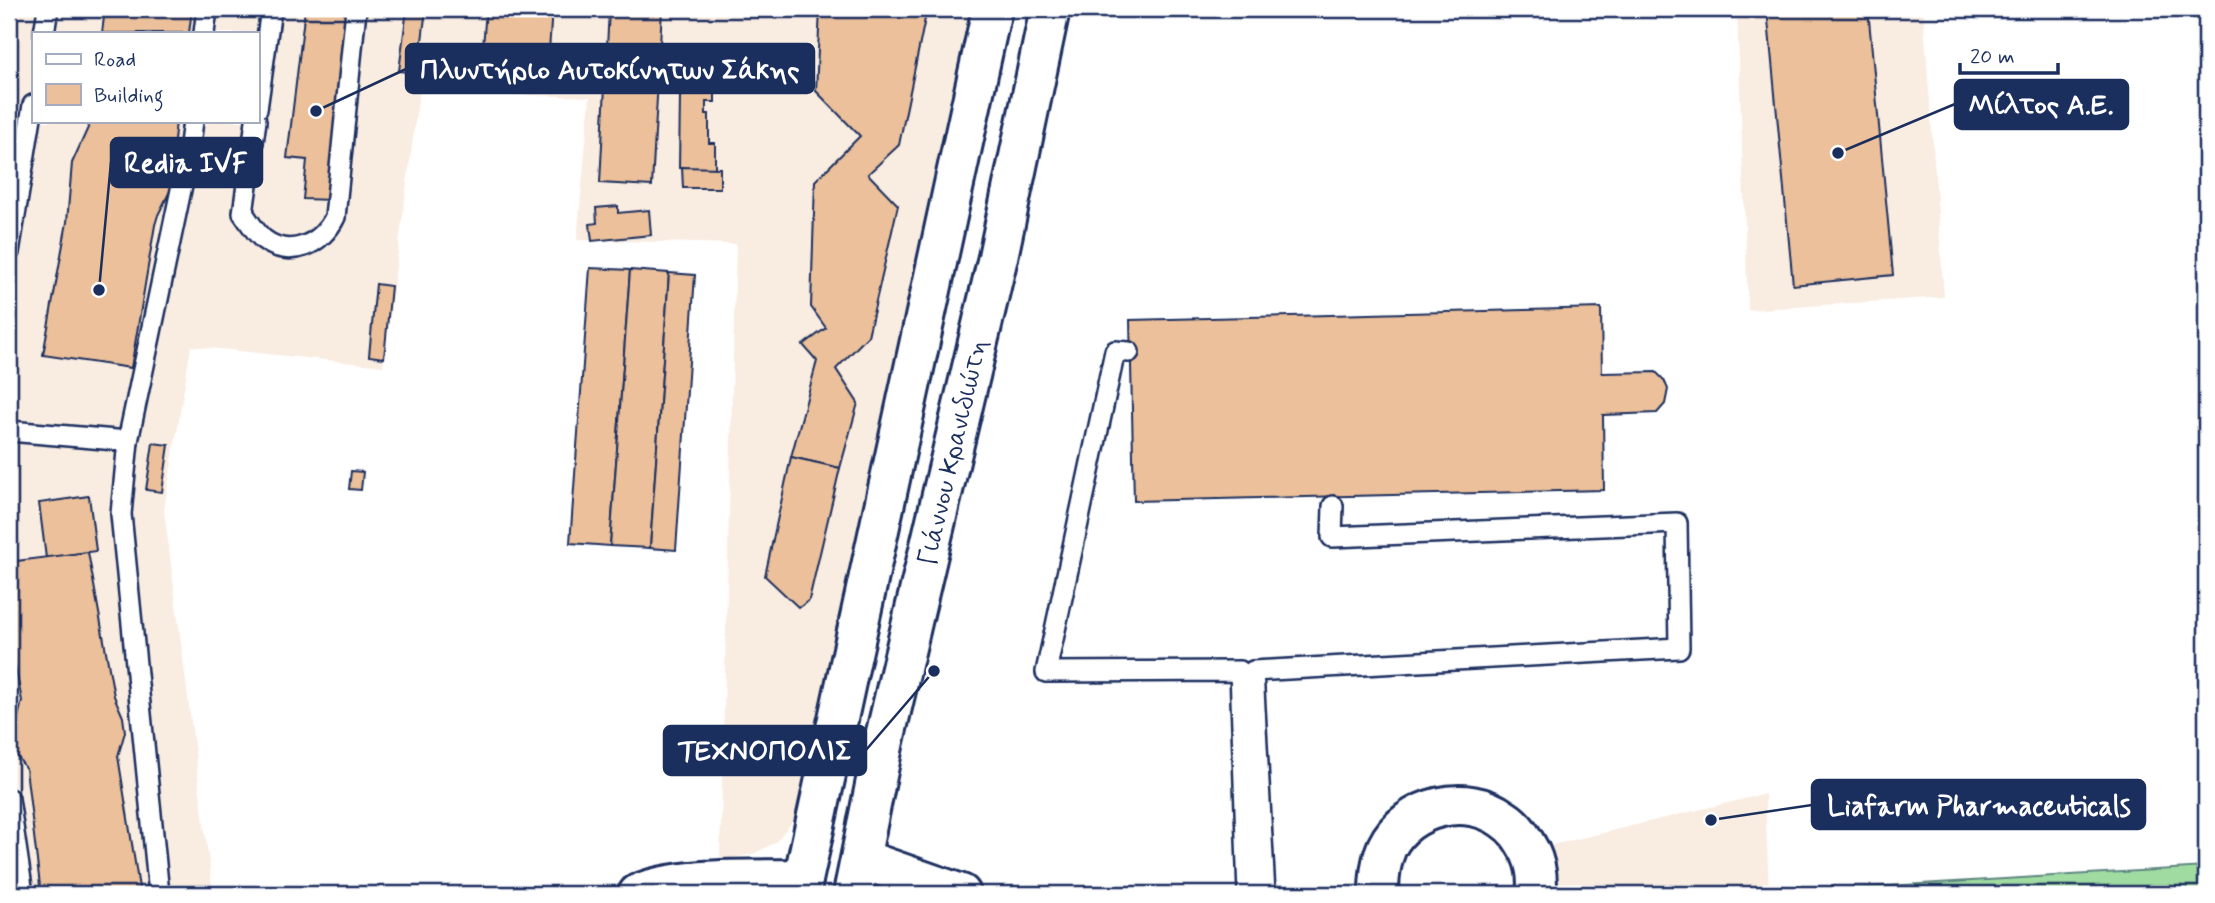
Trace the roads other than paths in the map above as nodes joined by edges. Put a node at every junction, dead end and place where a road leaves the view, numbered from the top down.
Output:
1 (48, 9) edge
2 (207, 9) edge
3 (271, 9) edge
4 (356, 9) edge
5 (992, 9) edge
6 (1050, 9) edge
7 (44, 32) edge
8 (204, 32) edge
9 (259, 95) edge
10 (32, 111) edge
11 (193, 122) edge
12 (256, 122) edge
13 (9, 252) edge
14 (1129, 352) dead end
15 (9, 431) edge
16 (128, 441) junction
17 (1333, 506) dead end
18 (9, 799) edge
19 (857, 877) edge
20 (802, 886) edge
21 (23, 894) edge
22 (159, 894) edge
23 (638, 894) edge
24 (961, 894) edge
25 (1248, 894) edge
26 (1265, 894) edge
27 (1379, 894) edge
28 (1536, 894) edge

1 - 7 lane
2 - 8 lane
3 - 9 lane
4 - 12 lane
5 - 20 street, Γιάννου Κρανιδιώτη
6 - 19 street, Γιάννου Κρανιδιώτη
10 - 13 lane
11 - 16 lane
14 - 25 lane
15 - 16 lane
16 - 22 lane
17 - 26 lane
18 - 21 lane
19 - 24 street
20 - 23 street
27 - 28 street

